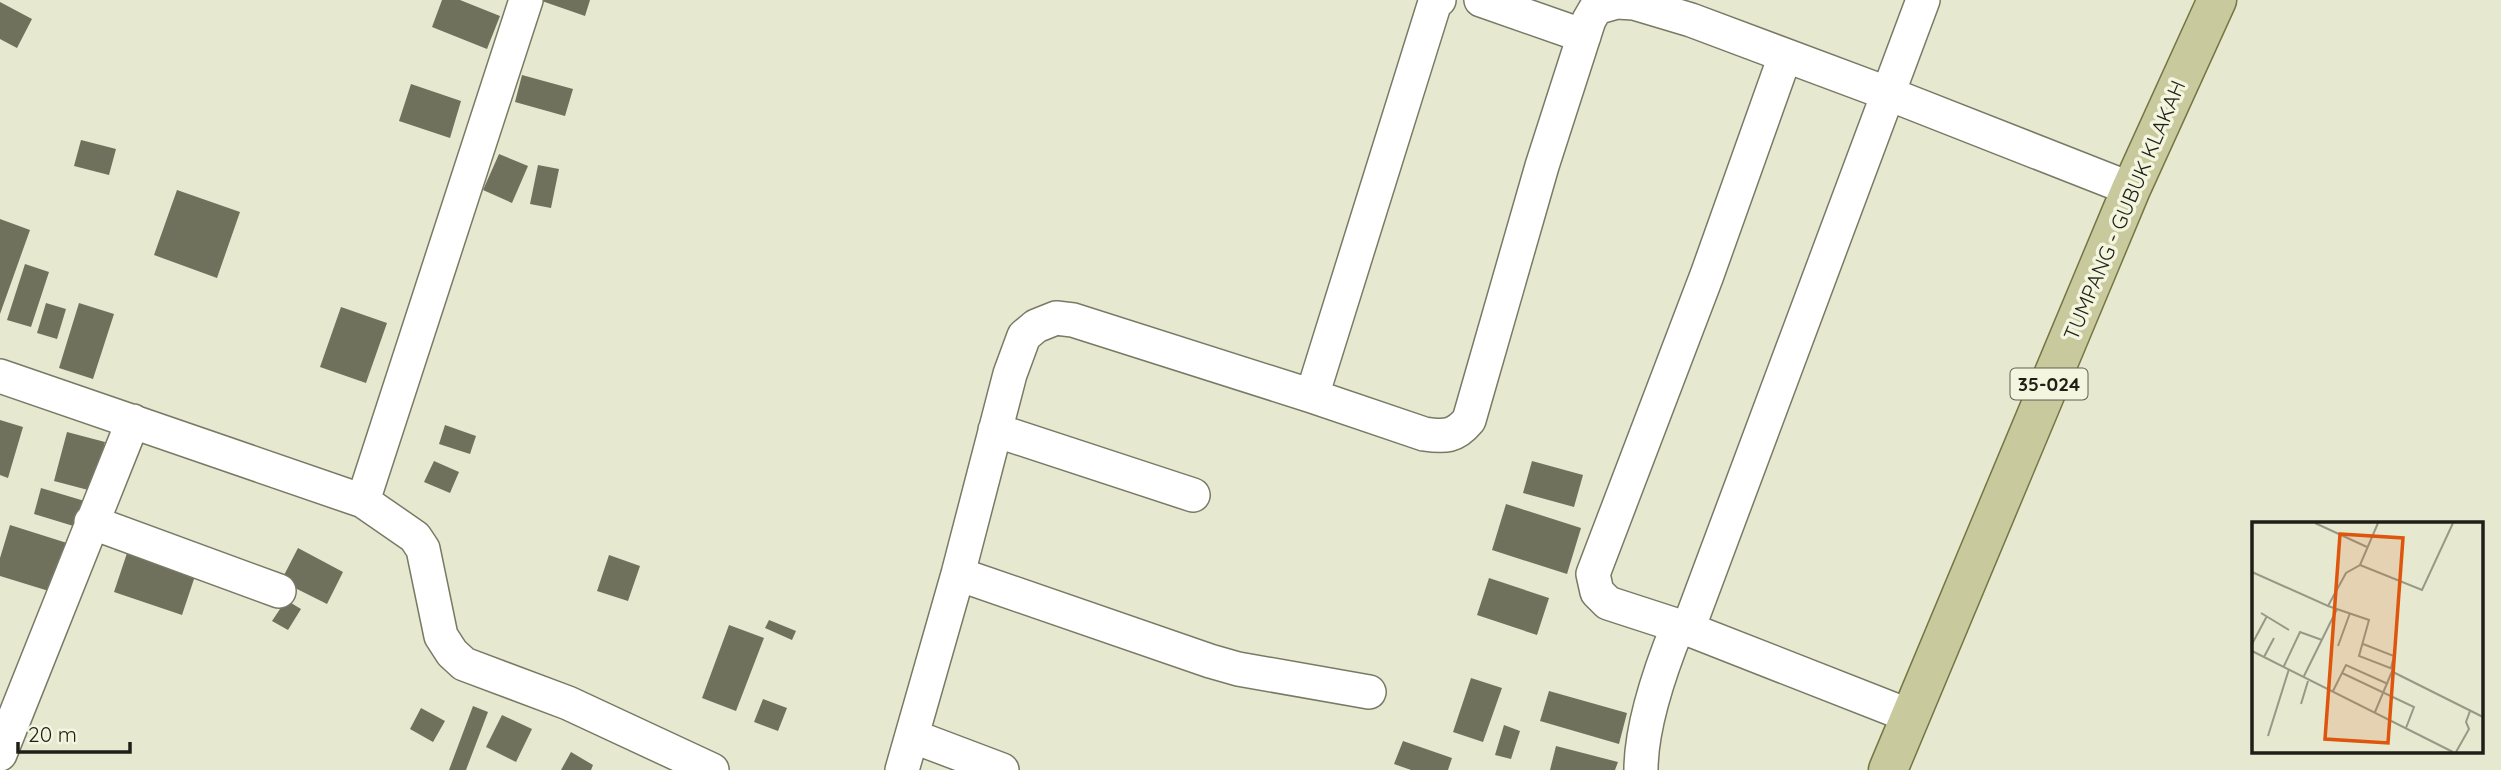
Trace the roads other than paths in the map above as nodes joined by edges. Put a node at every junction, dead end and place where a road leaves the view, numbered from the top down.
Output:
1 (526, 0) edge
2 (1438, 0) edge
3 (1481, 0) edge
4 (1923, 0) edge
5 (2217, 0) edge
6 (1635, 1) edge
7 (1584, 36) junction
8 (1785, 56) junction
9 (1889, 94) junction
10 (2131, 189) junction
11 (0, 376) edge
12 (1312, 396) junction
13 (133, 421) junction
14 (995, 430) junction
15 (1192, 495) dead end
16 (363, 501) junction
17 (91, 522) junction
18 (958, 574) junction
19 (279, 592) dead end
20 (1683, 627) junction
21 (1368, 692) dead end
22 (1910, 716) junction
23 (912, 736) junction
24 (0, 754) edge
25 (712, 770) edge
26 (902, 770) edge
27 (1002, 770) edge
28 (1641, 770) edge
29 (1888, 770) edge

1 - 16 street
2 - 12 street
3 - 7 street
4 - 9 street
5 - 10 main road, TUMPANG - GUBUK KLAKAH / 35-024
6 - 7 street
6 - 8 street
7 - 12 street
8 - 9 street
8 - 20 street
9 - 10 street
9 - 20 street
10 - 22 main road, TUMPANG - GUBUK KLAKAH / 35-024
11 - 13 street
12 - 14 street
13 - 16 street
13 - 17 street
14 - 15 street
14 - 18 street
16 - 25 street
17 - 19 street
17 - 24 street
18 - 21 street
18 - 23 street
20 - 22 street
20 - 28 street
22 - 29 main road, TUMPANG - GUBUK KLAKAH / 35-024
23 - 26 street
23 - 27 street

